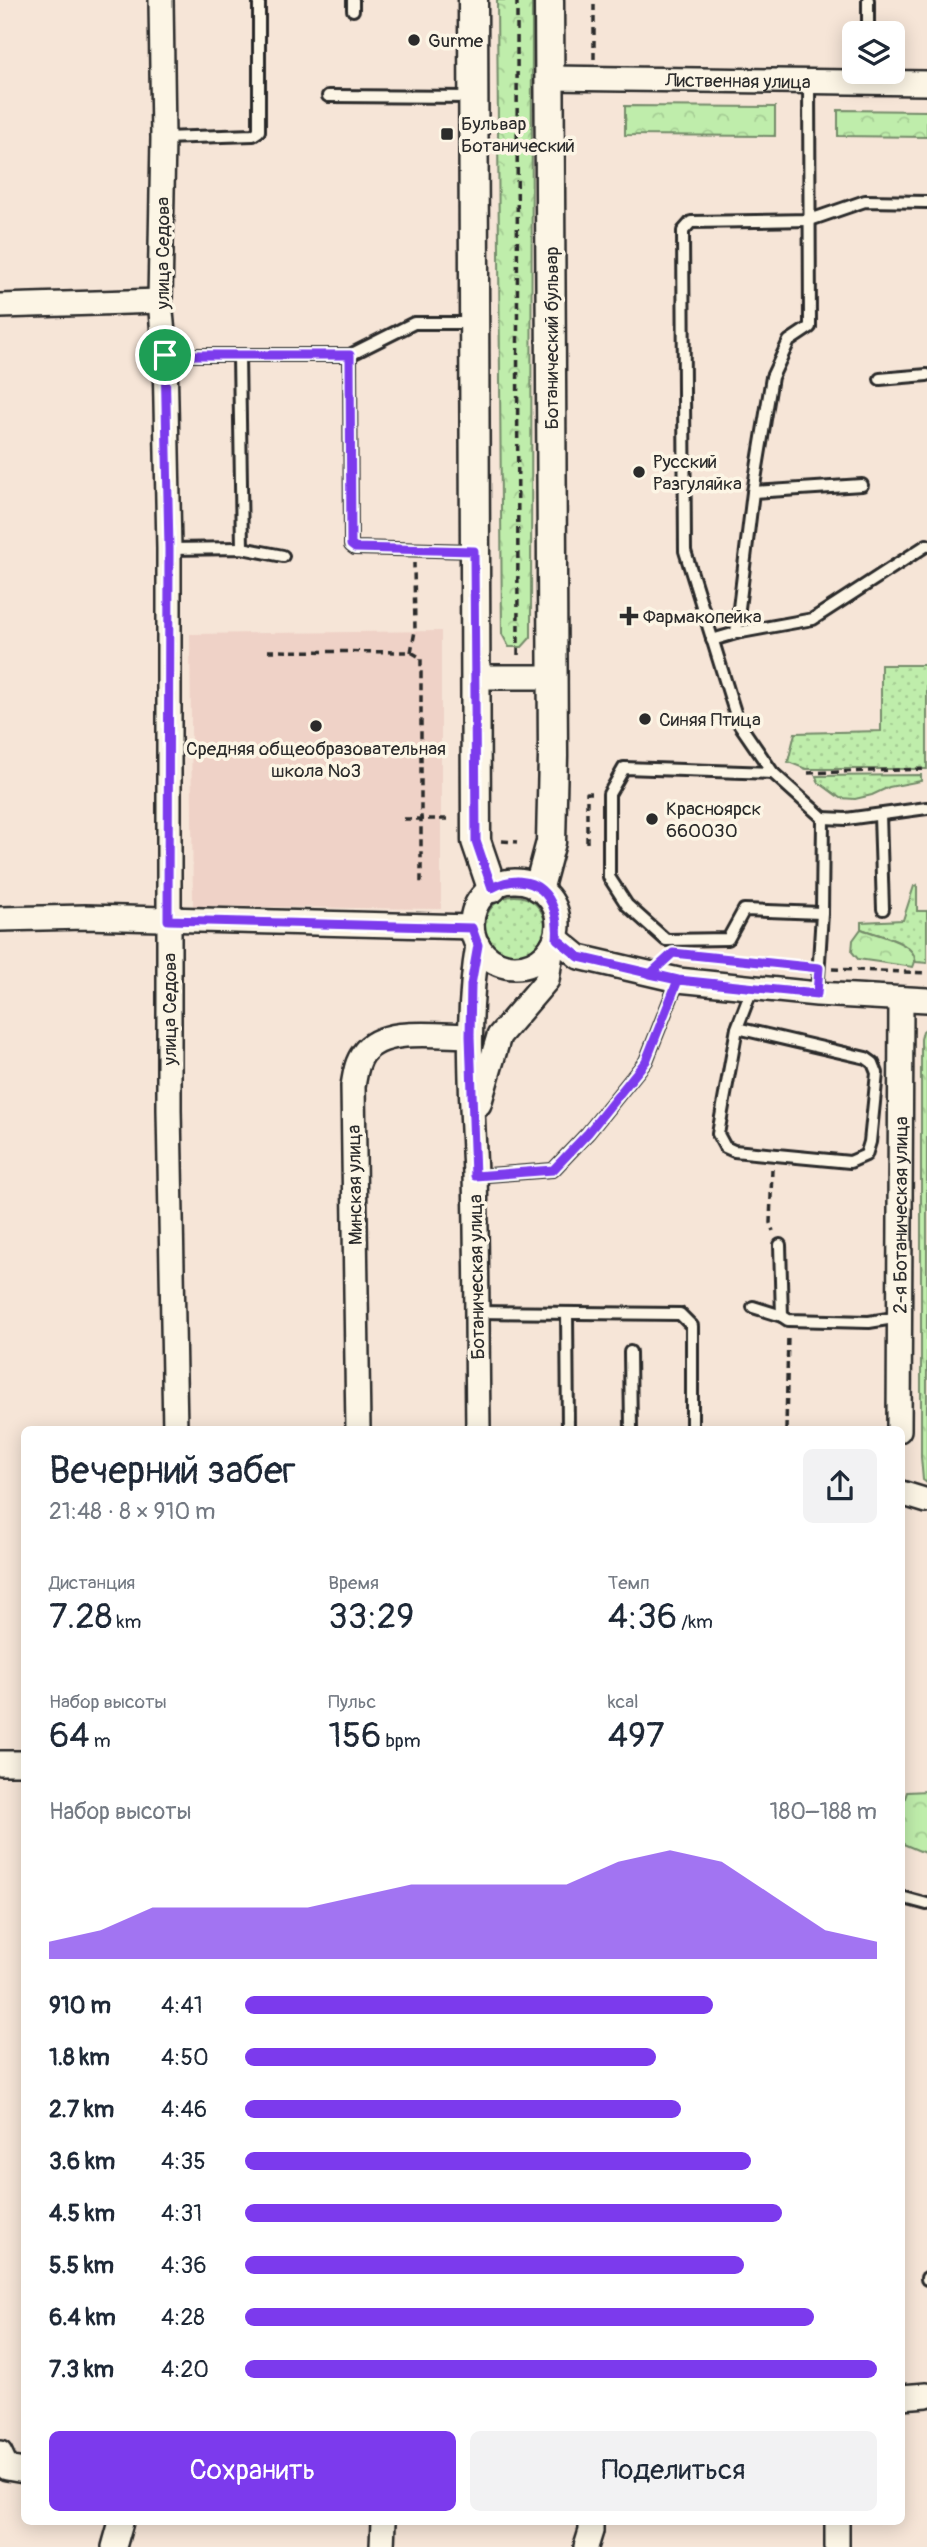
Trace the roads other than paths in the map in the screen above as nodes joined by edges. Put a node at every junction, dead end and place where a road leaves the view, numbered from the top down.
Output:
1 (161, 0) edge
2 (259, 0) edge
3 (473, 0) edge
4 (549, 0) edge
5 (868, 0) edge
6 (868, 21) edge
7 (549, 78) junction
8 (842, 79) edge
9 (809, 81) junction
10 (905, 81) edge
11 (927, 83) edge
12 (328, 96) dead end
13 (474, 97) junction
14 (163, 138) junction
15 (927, 202) edge
16 (810, 220) junction
17 (160, 301) junction
18 (0, 306) edge
19 (474, 323) junction
20 (165, 355) junction
21 (350, 355) junction
22 (239, 356) junction
23 (927, 375) edge
24 (880, 379) dead end
25 (862, 485) dead end
26 (753, 492) junction
27 (927, 545) edge
28 (242, 548) junction
29 (169, 549) junction
30 (474, 551) junction
31 (284, 556) dead end
32 (736, 633) junction
33 (712, 640) junction
34 (474, 677) junction
35 (554, 677) junction
36 (774, 773) junction
37 (927, 808) edge
38 (880, 815) junction
39 (823, 818) junction
40 (539, 887) junction
41 (492, 888) junction
42 (883, 909) dead end
43 (822, 913) junction
44 (0, 919) edge
45 (168, 920) junction
46 (475, 936) junction
47 (555, 943) junction
48 (678, 980) junction
49 (752, 989) junction
50 (817, 994) junction
51 (901, 999) junction
52 (927, 1000) edge
53 (737, 1028) junction
54 (470, 1036) junction
55 (473, 1123) junction
56 (475, 1176) junction
57 (780, 1245) road end
58 (753, 1307) dead end
59 (477, 1312) junction
60 (567, 1313) junction
61 (900, 1317) junction
62 (785, 1318) junction
63 (630, 1352) dead end
64 (175, 1426) edge
65 (358, 1426) edge
66 (478, 1426) edge
67 (568, 1426) edge
68 (631, 1426) edge
69 (692, 1426) edge
70 (899, 1426) edge
71 (905, 1494) edge
72 (927, 1500) edge
73 (0, 1763) edge
74 (21, 1763) edge
75 (905, 1898) edge
76 (927, 1905) edge
77 (927, 2395) edge
78 (905, 2397) edge
79 (0, 2454) edge
80 (21, 2470) edge
81 (120, 2525) edge
82 (383, 2525) edge
83 (837, 2525) edge
84 (114, 2547) edge
85 (382, 2547) edge
86 (837, 2547) edge

1 - 14 street, улица Седова
2 - 14 lane
3 - 13 street
4 - 7 street, Ботанический бульвар
5 - 6 lane
7 - 9 street, Лиственная улица
7 - 35 street, Ботанический бульвар
8 - 9 street, Лиственная улица
9 - 16 lane
10 - 11 street, Лиственная улица
12 - 13 lane
13 - 19 street
14 - 17 street, улица Седова
15 - 16 lane
16 - 26 lane
16 - 33 lane
17 - 18 street
17 - 20 street, улица Седова
19 - 21 lane
19 - 30 street
20 - 22 lane
20 - 29 street, улица Седова
21 - 22 lane
21 - 30 lane
22 - 28 lane
23 - 24 lane
25 - 26 lane
26 - 32 lane
27 - 32 lane
28 - 29 lane
28 - 31 lane
29 - 45 street, улица Седова
30 - 34 street
32 - 33 lane
33 - 36 lane
34 - 35 street
34 - 41 street
35 - 40 street, Ботанический бульвар
36 - 39 lane
36 - 43 lane
37 - 38 lane
38 - 39 lane
38 - 42 lane
39 - 43 lane
40 - 41 street
40 - 47 street
41 - 46 street
43 - 50 lane
44 - 45 street
45 - 46 street
45 - 64 street, улица Седова
46 - 47 street
46 - 54 street, Ботаническая улица
47 - 48 street
47 - 55 street, Ботаническая улица
48 - 49 street
48 - 56 lane
49 - 50 street
49 - 53 lane
50 - 51 street
51 - 52 street
51 - 61 street, 2-я Ботаническая улица
53 - 53 lane
54 - 55 street, Ботаническая улица
54 - 65 street, Минская улица
55 - 56 street, Ботаническая улица
56 - 59 street, Ботаническая улица
57 - 62 lane
58 - 62 lane
59 - 60 lane
59 - 66 street, Ботаническая улица
60 - 67 lane
60 - 69 lane
61 - 62 lane
61 - 70 street, 2-я Ботаническая улица
63 - 68 lane
71 - 72 street
73 - 74 street
75 - 76 lane
77 - 78 street
79 - 80 street
81 - 84 street
82 - 85 street
83 - 86 street

